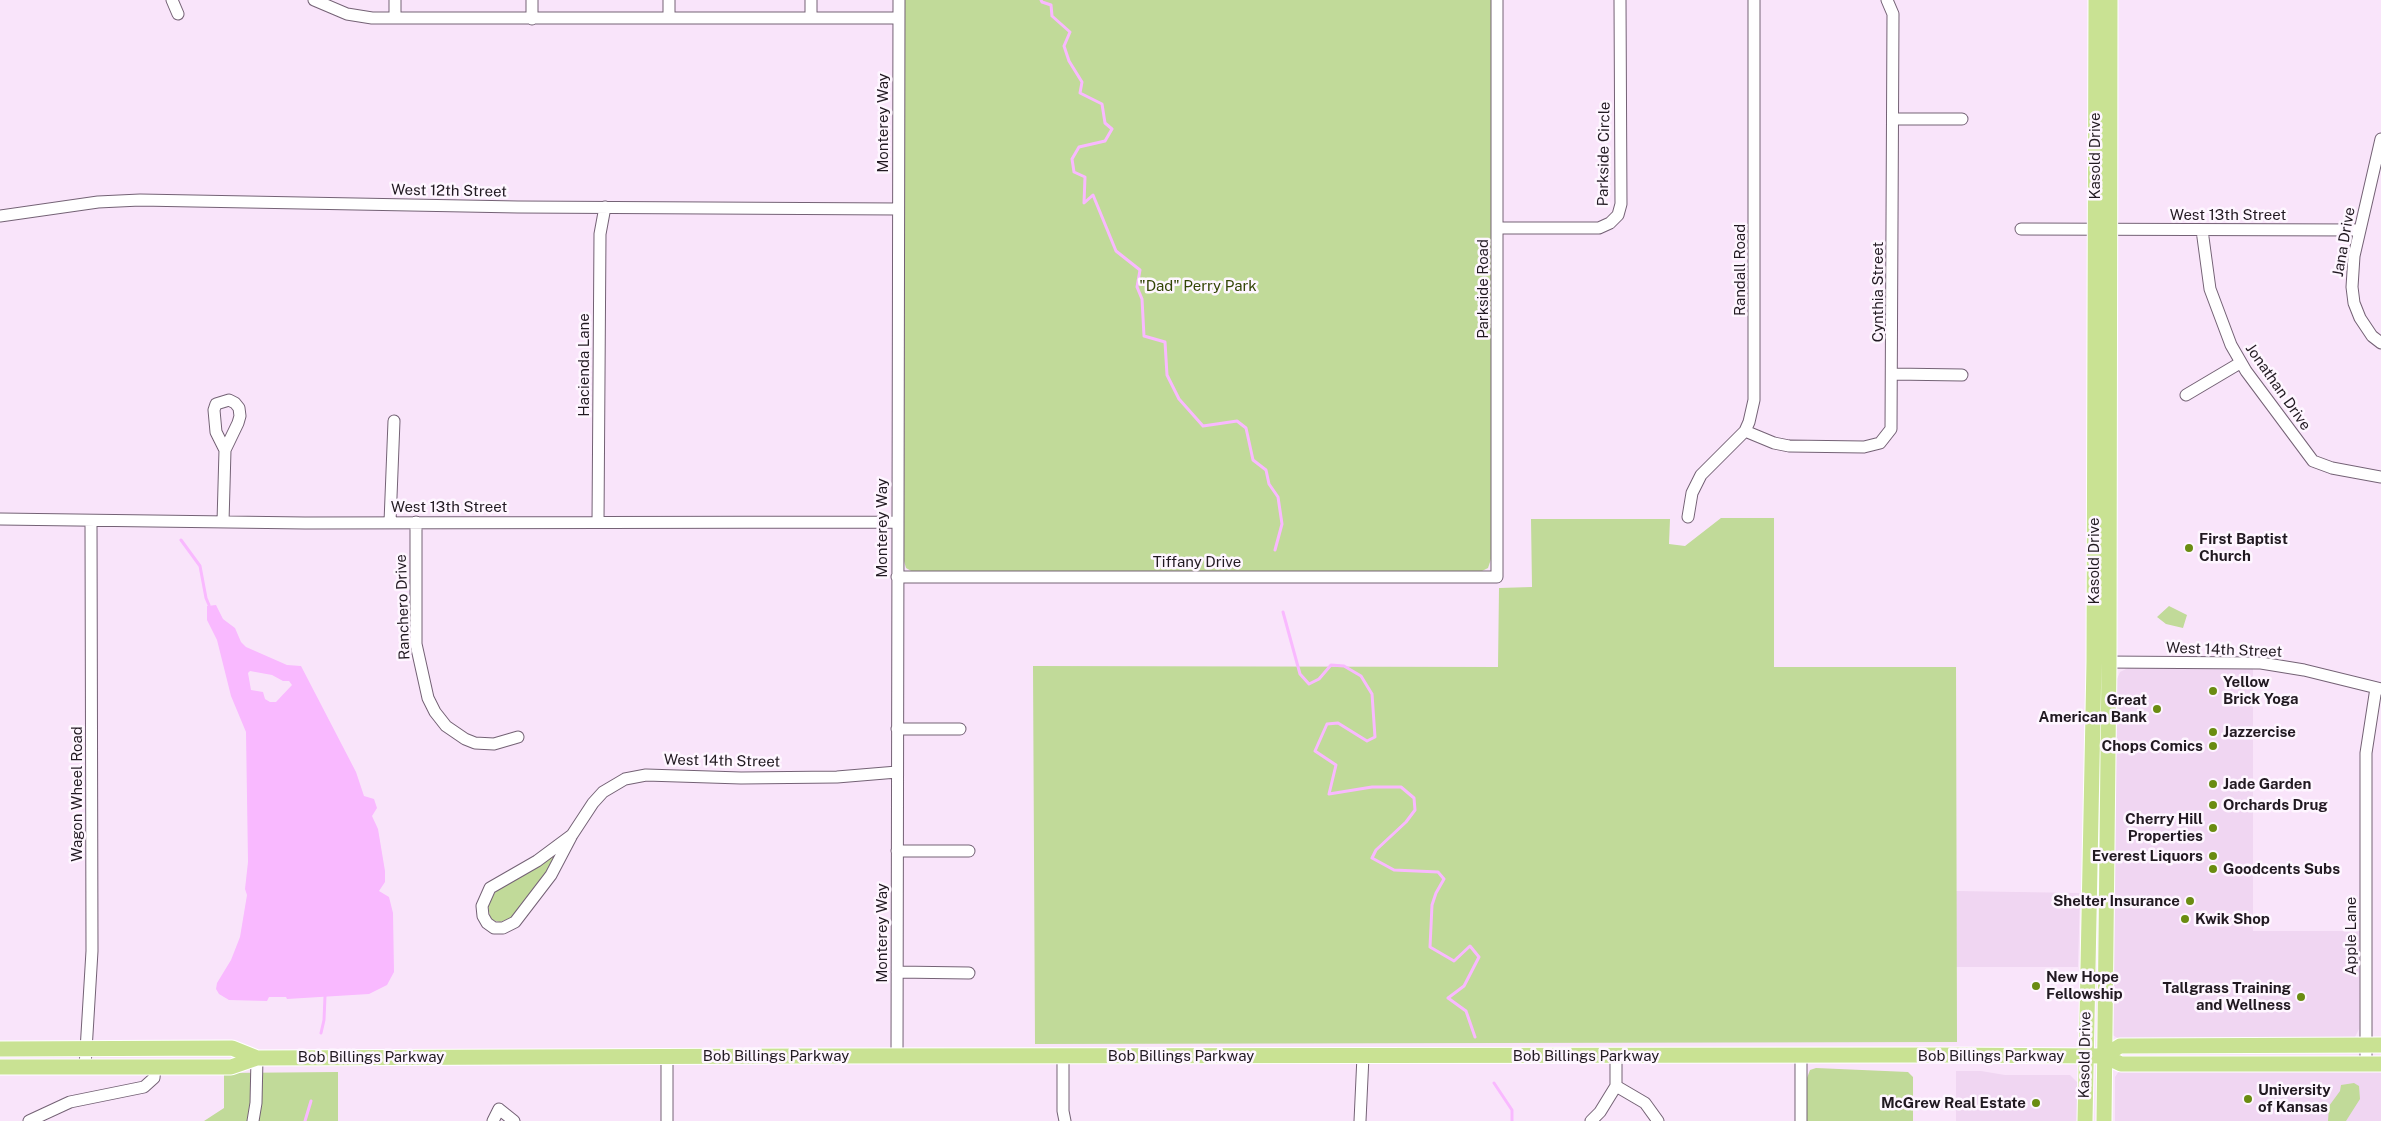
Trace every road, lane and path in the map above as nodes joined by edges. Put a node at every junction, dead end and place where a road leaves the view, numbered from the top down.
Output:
1 (172, 0) edge
2 (314, 0) edge
3 (395, 0) edge
4 (532, 0) edge
5 (669, 0) edge
6 (811, 0) edge
7 (899, 0) edge
8 (1497, 0) edge
9 (1620, 0) edge
10 (1754, 0) edge
11 (1887, 0) edge
12 (2096, 0) edge
13 (2110, 0) edge
14 (178, 14) dead end
15 (395, 18) junction
16 (669, 18) junction
17 (811, 18) junction
18 (899, 18) junction
19 (532, 19) junction
20 (1893, 119) junction
21 (1962, 119) dead end
22 (2381, 138) edge
23 (605, 208) junction
24 (898, 209) junction
25 (0, 216) edge
26 (1498, 228) junction
27 (2021, 229) dead end
28 (2103, 230) junction
29 (2202, 230) junction
30 (2360, 230) junction
31 (2381, 343) edge
32 (2240, 363) junction
33 (1893, 374) junction
34 (1962, 375) dead end
35 (2186, 395) dead end
36 (394, 421) dead end
37 (1745, 431) junction
38 (224, 450) dead end
39 (2381, 478) edge
40 (1688, 517) dead end
41 (0, 520) edge
42 (91, 521) junction
43 (224, 522) junction
44 (390, 522) junction
45 (416, 522) junction
46 (598, 522) junction
47 (898, 522) junction
48 (897, 577) junction
49 (1497, 577) joint
50 (2101, 662) junction
51 (2378, 688) edge
52 (897, 729) junction
53 (960, 730) dead end
54 (518, 737) dead end
55 (897, 772) junction
56 (572, 835) junction
57 (897, 851) junction
58 (969, 851) dead end
59 (897, 972) junction
60 (969, 973) dead end
61 (2373, 1045) edge
62 (0, 1049) edge
63 (85, 1049) junction
64 (1801, 1055) junction
65 (897, 1056) junction
66 (1063, 1056) junction
67 (1363, 1056) junction
68 (1616, 1056) junction
69 (2085, 1056) junction
70 (2104, 1056) junction
71 (667, 1057) junction
72 (257, 1058) junction
73 (2373, 1064) edge
74 (0, 1067) edge
75 (85, 1067) junction
76 (155, 1067) junction
77 (1616, 1086) junction
78 (29, 1121) edge
79 (253, 1121) edge
80 (493, 1121) edge
81 (514, 1121) edge
82 (667, 1121) edge
83 (1065, 1121) edge
84 (1360, 1121) edge
85 (1590, 1121) edge
86 (1658, 1121) edge
87 (1801, 1121) edge
88 (2084, 1121) edge
89 (2104, 1121) edge

1 - 14 street
2 - 15 street
3 - 15 street
4 - 19 street
5 - 16 street
6 - 17 street
7 - 18 street, Monterey Way
8 - 26 street, Parkside Road
9 - 26 street, Parkside Circle
10 - 37 street, Randall Road
11 - 20 street, Cynthia Street
12 - 28 main road, Kasold Drive
13 - 28 main road, Kasold Drive
15 - 19 street
16 - 17 street
16 - 19 street
17 - 18 street
18 - 24 street, Monterey Way
20 - 21 street
20 - 33 street, Cynthia Street
22 - 30 street, Jana Drive
23 - 24 street, West 12th Street
23 - 25 street, West 12th Street
23 - 46 street, Hacienda Lane
24 - 47 street, Monterey Way
26 - 49 street, Parkside Road
27 - 28 street, West 13th Street
28 - 29 street, West 13th Street
28 - 50 main road, Kasold Drive
29 - 30 street, West 13th Street
29 - 32 street, Jonathan Drive
30 - 31 street, Jana Drive
32 - 35 street
32 - 39 street, Jonathan Drive
33 - 34 street
33 - 37 street, Cynthia Street
36 - 44 street
37 - 40 street, Randall Road
38 - 43 street
41 - 42 street, West 13th Street
42 - 43 street, West 13th Street
42 - 63 street, Wagon Wheel Road
43 - 44 street, West 13th Street
44 - 45 street, West 13th Street
45 - 46 street, West 13th Street
45 - 54 street, Ranchero Drive
46 - 47 street, West 13th Street
47 - 48 street, Monterey Way
48 - 49 street, Tiffany Drive
48 - 52 street, Monterey Way
50 - 51 street, West 14th Street
50 - 69 main road, Kasold Drive
50 - 70 main road, Kasold Drive
51 - 61 street, Apple Lane
52 - 53 street
52 - 55 street, Monterey Way
55 - 56 street, West 14th Street
55 - 57 street, Monterey Way
56 - 56 street, West 14th Street
57 - 58 street
57 - 59 street, Monterey Way
59 - 60 street
59 - 65 street, Monterey Way
61 - 70 main road, Bob Billings Parkway
61 - 73 street, Apple Lane
62 - 63 main road, Bob Billings Parkway
63 - 72 main road, Bob Billings Parkway
63 - 75 street, Wagon Wheel Road
64 - 68 main road, Bob Billings Parkway
64 - 69 main road, Bob Billings Parkway
64 - 87 street
65 - 66 main road, Bob Billings Parkway
65 - 71 main road, Bob Billings Parkway
66 - 67 main road, Bob Billings Parkway
66 - 83 street
67 - 68 main road, Bob Billings Parkway
67 - 84 street
68 - 77 street
69 - 70 main road, Bob Billings Parkway
69 - 88 main road, Kasold Drive
70 - 73 main road, Bob Billings Parkway
70 - 89 main road, Kasold Drive
71 - 72 main road, Bob Billings Parkway
71 - 82 street
72 - 76 main road, Bob Billings Parkway
72 - 79 street
74 - 75 main road, Bob Billings Parkway
75 - 76 main road, Bob Billings Parkway
76 - 78 street
77 - 85 street
77 - 86 street
80 - 81 street

